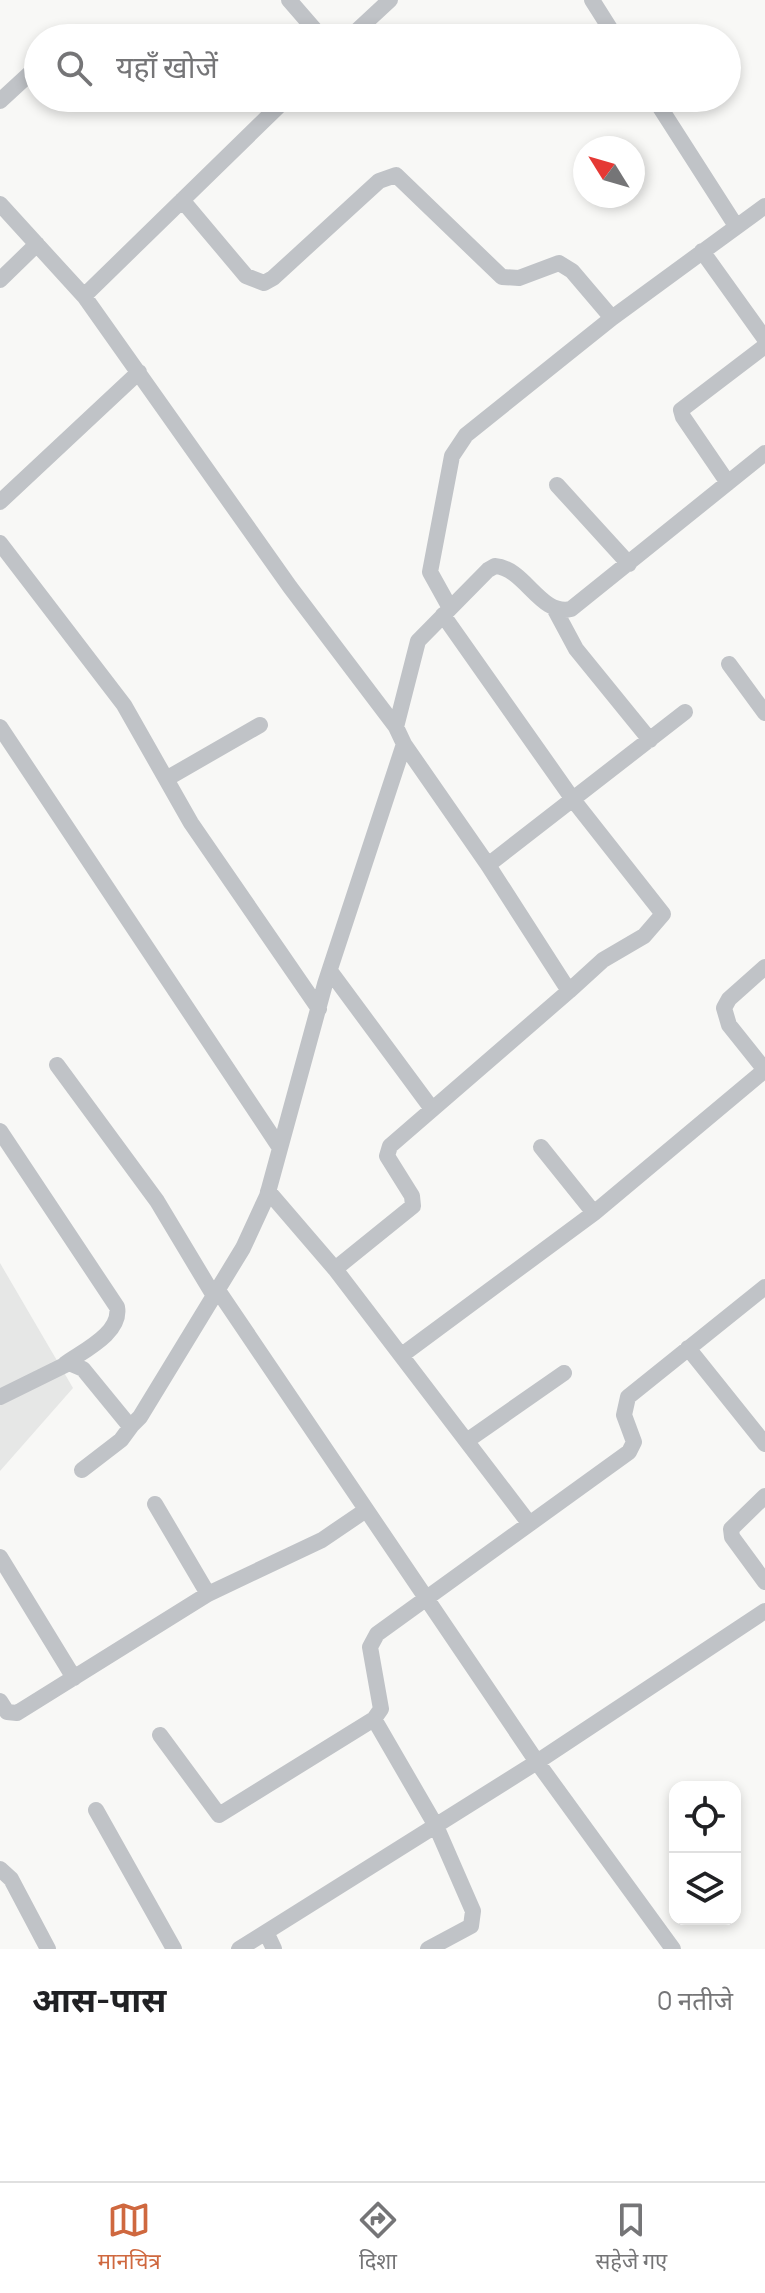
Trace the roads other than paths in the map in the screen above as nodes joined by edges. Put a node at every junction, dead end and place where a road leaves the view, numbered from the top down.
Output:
1 (289, 0) edge
2 (390, 0) edge
3 (592, 0) edge
4 (310, 24) edge
5 (364, 24) edge
6 (607, 24) edge
7 (24, 79) edge
8 (0, 101) edge
9 (273, 112) edge
10 (663, 112) edge
11 (182, 200) junction
12 (0, 204) edge
13 (765, 206) edge
14 (736, 226) junction
15 (37, 244) junction
16 (702, 251) junction
17 (0, 280) edge
18 (84, 296) junction
19 (612, 318) junction
20 (765, 339) edge
21 (765, 346) edge
22 (139, 372) junction
23 (765, 453) edge
24 (728, 483) junction
25 (557, 485) dead end
26 (0, 502) edge
27 (0, 543) edge
28 (629, 564) junction
29 (554, 608) junction
30 (446, 611) junction
31 (729, 664) dead end
32 (685, 712) dead end
33 (765, 713) edge
34 (260, 725) dead end
35 (0, 727) edge
36 (396, 727) junction
37 (650, 740) junction
38 (404, 744) junction
39 (166, 779) junction
40 (574, 801) junction
41 (488, 865) junction
42 (765, 967) edge
43 (330, 971) junction
44 (569, 991) junction
45 (319, 1009) junction
46 (57, 1065) dead end
47 (765, 1070) edge
48 (432, 1109) junction
49 (0, 1131) edge
50 (541, 1147) dead end
51 (280, 1148) junction
52 (268, 1191) junction
53 (594, 1213) junction
54 (335, 1269) junction
55 (765, 1287) edge
56 (215, 1292) junction
57 (688, 1348) junction
58 (402, 1355) junction
59 (65, 1364) junction
60 (564, 1373) dead end
61 (0, 1397) edge
62 (132, 1425) junction
63 (468, 1440) junction
64 (765, 1444) edge
65 (82, 1470) dead end
66 (765, 1496) edge
67 (155, 1504) dead end
68 (366, 1510) junction
69 (529, 1523) junction
70 (0, 1557) edge
71 (765, 1582) edge
72 (208, 1594) junction
73 (426, 1597) junction
74 (765, 1611) edge
75 (74, 1678) junction
76 (0, 1701) edge
77 (374, 1719) junction
78 (160, 1735) dead end
79 (537, 1762) junction
80 (96, 1810) dead end
81 (436, 1826) junction
82 (0, 1869) edge
83 (271, 1941) edge
84 (48, 1949) edge
85 (174, 1949) edge
86 (239, 1949) edge
87 (428, 1949) edge
88 (673, 1949) edge

1 - 4 street
2 - 5 street
3 - 6 street
7 - 8 street
9 - 11 street
10 - 14 street
11 - 18 street
11 - 19 street
12 - 15 street
13 - 14 street
14 - 16 street
15 - 17 street
15 - 18 street
16 - 19 street
16 - 20 street
18 - 22 street
19 - 30 street
21 - 24 street
22 - 26 street
22 - 36 street
23 - 24 street
24 - 28 street
25 - 28 street
27 - 39 street
28 - 29 street
29 - 30 street
29 - 37 street
30 - 36 street
30 - 40 street
31 - 33 street
32 - 37 street
34 - 39 street
35 - 51 street
36 - 38 street
37 - 40 street
38 - 41 street
38 - 43 street
39 - 45 street
40 - 41 street
40 - 44 street
41 - 44 street
42 - 47 street
43 - 45 street
43 - 48 street
44 - 48 street
45 - 51 street
46 - 56 street
47 - 53 street
48 - 54 street
49 - 59 street
50 - 53 street
51 - 52 street
52 - 54 street
52 - 56 street
53 - 58 street
54 - 58 street
55 - 57 street
56 - 62 street
56 - 68 street
57 - 64 street
57 - 69 street
58 - 63 street
59 - 61 street
59 - 62 street
60 - 63 street
62 - 65 street
63 - 69 street
66 - 71 street
67 - 72 street
68 - 72 street
68 - 73 street
69 - 73 street
70 - 75 street
72 - 75 street
73 - 77 street
73 - 79 street
74 - 79 street
75 - 76 street
77 - 78 street
77 - 81 street
79 - 81 street
79 - 88 street
80 - 85 street
81 - 83 street
81 - 87 street
82 - 84 street
83 - 86 street

